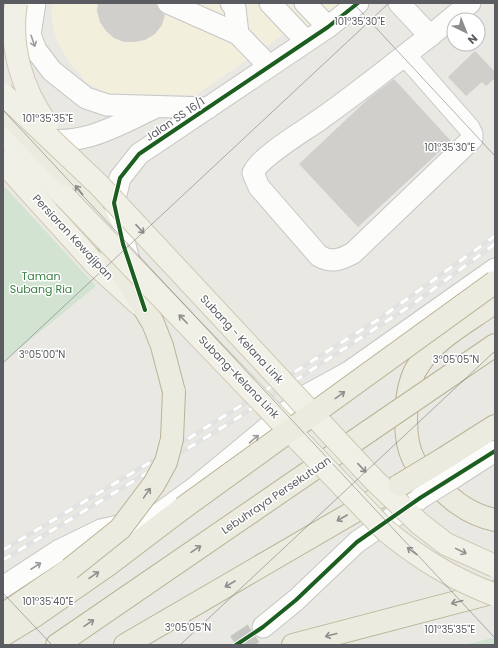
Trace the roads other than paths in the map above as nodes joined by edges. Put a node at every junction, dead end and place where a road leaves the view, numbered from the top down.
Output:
1 (16, 3) edge
2 (35, 3) edge
3 (168, 3) edge
4 (231, 3) edge
5 (270, 3) edge
6 (335, 3) edge
7 (358, 3) edge
8 (400, 3) edge
9 (470, 3) edge
10 (317, 15) edge
11 (238, 34) junction
12 (430, 36) junction
13 (302, 37) junction
14 (405, 55) junction
15 (269, 66) junction
16 (3, 94) edge
17 (158, 106) junction
18 (3, 108) edge
19 (208, 108) junction
20 (25, 131) junction
21 (3, 133) edge
22 (3, 162) edge
23 (99, 185) junction
24 (490, 277) edge
25 (495, 302) edge
26 (145, 310) junction
27 (475, 316) junction
28 (495, 346) edge
29 (495, 426) edge
30 (495, 452) edge
31 (449, 468) junction
32 (495, 520) edge
33 (495, 566) edge
34 (3, 587) edge
35 (495, 592) edge
36 (495, 595) edge
37 (3, 615) edge
38 (263, 627) tunnel mouth
39 (3, 635) edge
40 (57, 645) edge
41 (126, 645) edge
42 (293, 645) edge

1 - 23 main road, bridge
2 -> 17 street
3 - 11 street
4 - 11 street
5 - 13 street
6 - 10 street
7 - 10 street, Jalan SS 16/1
8 - 12 street
9 - 12 street
10 - 13 street, Jalan SS 16/1
11 - 15 street
12 - 14 street
13 - 15 street, Jalan SS 16/1
14 - 14 street
15 - 19 street, Jalan SS 16/1
16 - 23 main road, Subang - Kelana Link, bridge
17 - 19 street
17 - 20 street
18 - 20 highway
19 - 26 street, Jalan SS 16/1
26 -> 20 highway
36 -> 21 main road, Subang-Kelana Link, bridge
22 - 26 main road, Persiaran Kewajipan
23 -> 33 main road, Subang - Kelana Link, bridge
24 - 27 street
34 -> 24 street
39 -> 24 highway, bridge
25 - 27 highway
37 -> 26 highway, bridge
27 - 32 highway
40 -> 28 highway, Lebuhraya Persekutuan, bridge
29 - 31 highway
30 - 31 street
31 - 38 street, bridge
31 -> 41 highway, bridge
35 -> 42 highway

